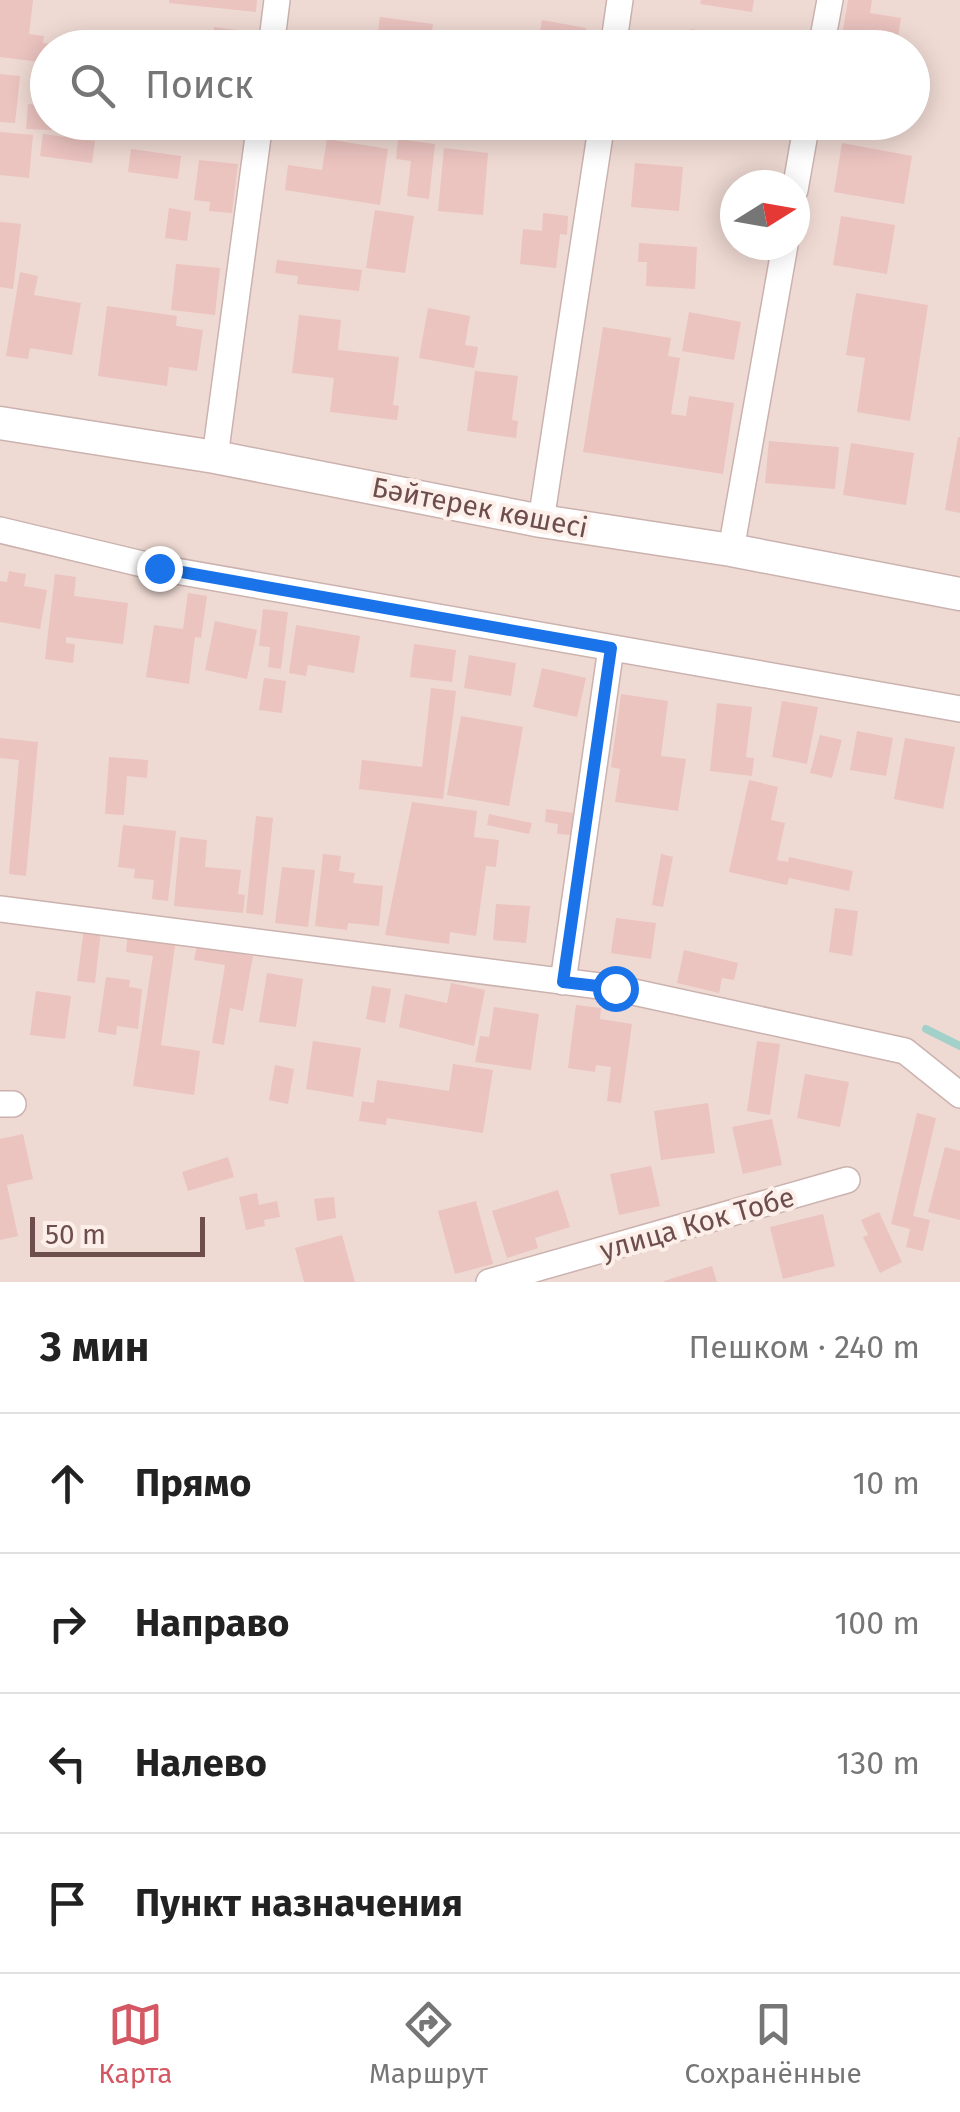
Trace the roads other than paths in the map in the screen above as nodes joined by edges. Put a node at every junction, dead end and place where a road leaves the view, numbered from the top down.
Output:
1 (277, 0) edge
2 (620, 0) edge
3 (830, 0) edge
4 (273, 30) edge
5 (616, 30) edge
6 (824, 30) edge
7 (258, 140) edge
8 (599, 140) edge
9 (804, 140) edge
10 (799, 170) edge
11 (782, 260) edge
12 (0, 423) edge
13 (215, 456) junction
14 (541, 520) junction
15 (0, 530) edge
16 (731, 550) junction
17 (960, 594) edge
18 (611, 648) junction
19 (960, 709) edge
20 (0, 908) edge
21 (563, 982) junction
22 (960, 1095) edge
23 (847, 1180) dead end
24 (489, 1282) edge

1 - 4 street
2 - 5 street
3 - 6 street
7 - 13 street
8 - 14 street
9 - 10 street
11 - 16 street
12 - 13 street, Бәйтерек көшесі
13 - 14 street, Бәйтерек көшесі
14 - 16 street, Бәйтерек көшесі
15 - 18 street
16 - 17 street, Бәйтерек көшесі
18 - 19 street
18 - 21 street
20 - 21 street
21 - 22 street
23 - 24 street, улица Кок Тобе

